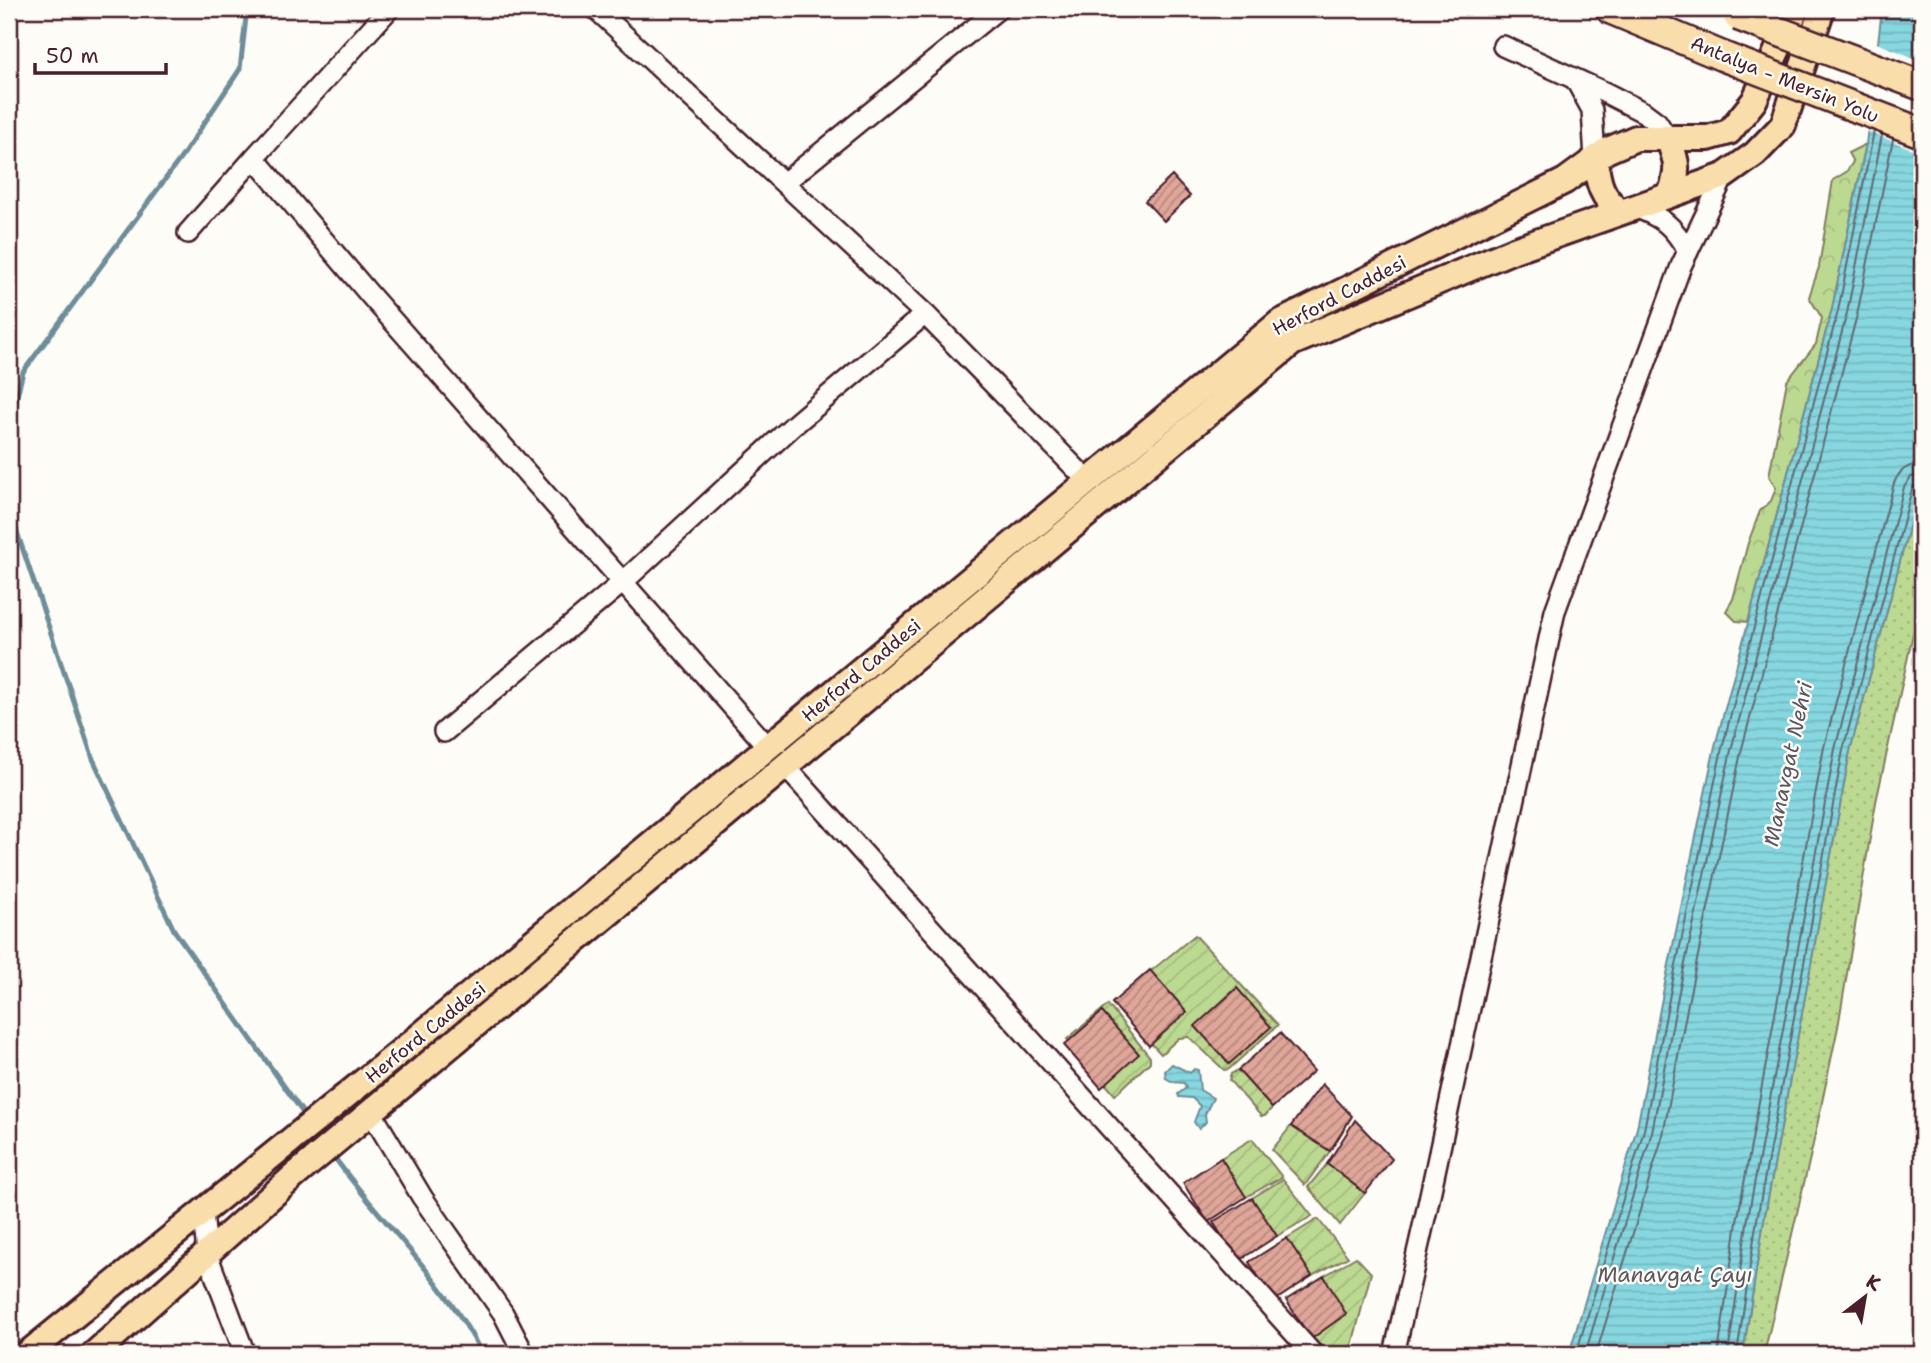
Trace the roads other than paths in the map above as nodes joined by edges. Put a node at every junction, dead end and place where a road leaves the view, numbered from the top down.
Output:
1 (389, 9) edge
2 (596, 9) edge
3 (998, 9) edge
4 (1609, 9) edge
5 (1793, 9) edge
6 (1822, 9) edge
7 (1731, 12) edge
8 (1503, 46) dead end
9 (1575, 79) junction
10 (1922, 86) edge
11 (1922, 133) edge
12 (1668, 138) junction
13 (254, 158) junction
14 (1595, 159) junction
15 (1724, 176) junction
16 (785, 182) junction
17 (1670, 195) junction
18 (1628, 210) junction
19 (188, 233) dead end
20 (1688, 252) junction
21 (925, 314) junction
22 (1088, 481) junction
23 (622, 582) junction
24 (444, 732) dead end
25 (768, 747) junction
26 (785, 766) junction
27 (369, 1114) junction
28 (203, 1212) junction
29 (207, 1254) junction
30 (27, 1354) edge
31 (94, 1354) edge
32 (245, 1354) edge
33 (524, 1354) edge
34 (1313, 1354) edge
35 (1394, 1354) edge

1 - 13 street
2 - 16 street
3 - 16 street
4 - 11 highway, Antalya - Mersin Yolu, bridge
5 - 12 main road, Herford Caddesi
6 - 15 main road, Herford Caddesi
7 - 10 highway, bridge
8 - 9 street
9 - 12 street
9 - 14 street
12 - 14 main road, Herford Caddesi
12 - 17 main road
13 - 19 street
13 - 23 street
14 - 18 main road
14 - 22 main road, Herford Caddesi
15 - 17 main road, Herford Caddesi
15 - 20 street
16 - 21 street
17 - 18 main road, Herford Caddesi
18 - 20 street
18 - 26 main road, Herford Caddesi
20 - 35 street
21 - 22 street
21 - 23 street
22 - 25 main road, Herford Caddesi
23 - 24 street
23 - 25 street
25 - 28 main road, Herford Caddesi
26 - 27 main road, Herford Caddesi
26 - 34 street
27 - 29 main road, Herford Caddesi
27 - 33 street
28 - 29 street
28 - 30 main road, Herford Caddesi
29 - 31 main road, Herford Caddesi
29 - 32 street

